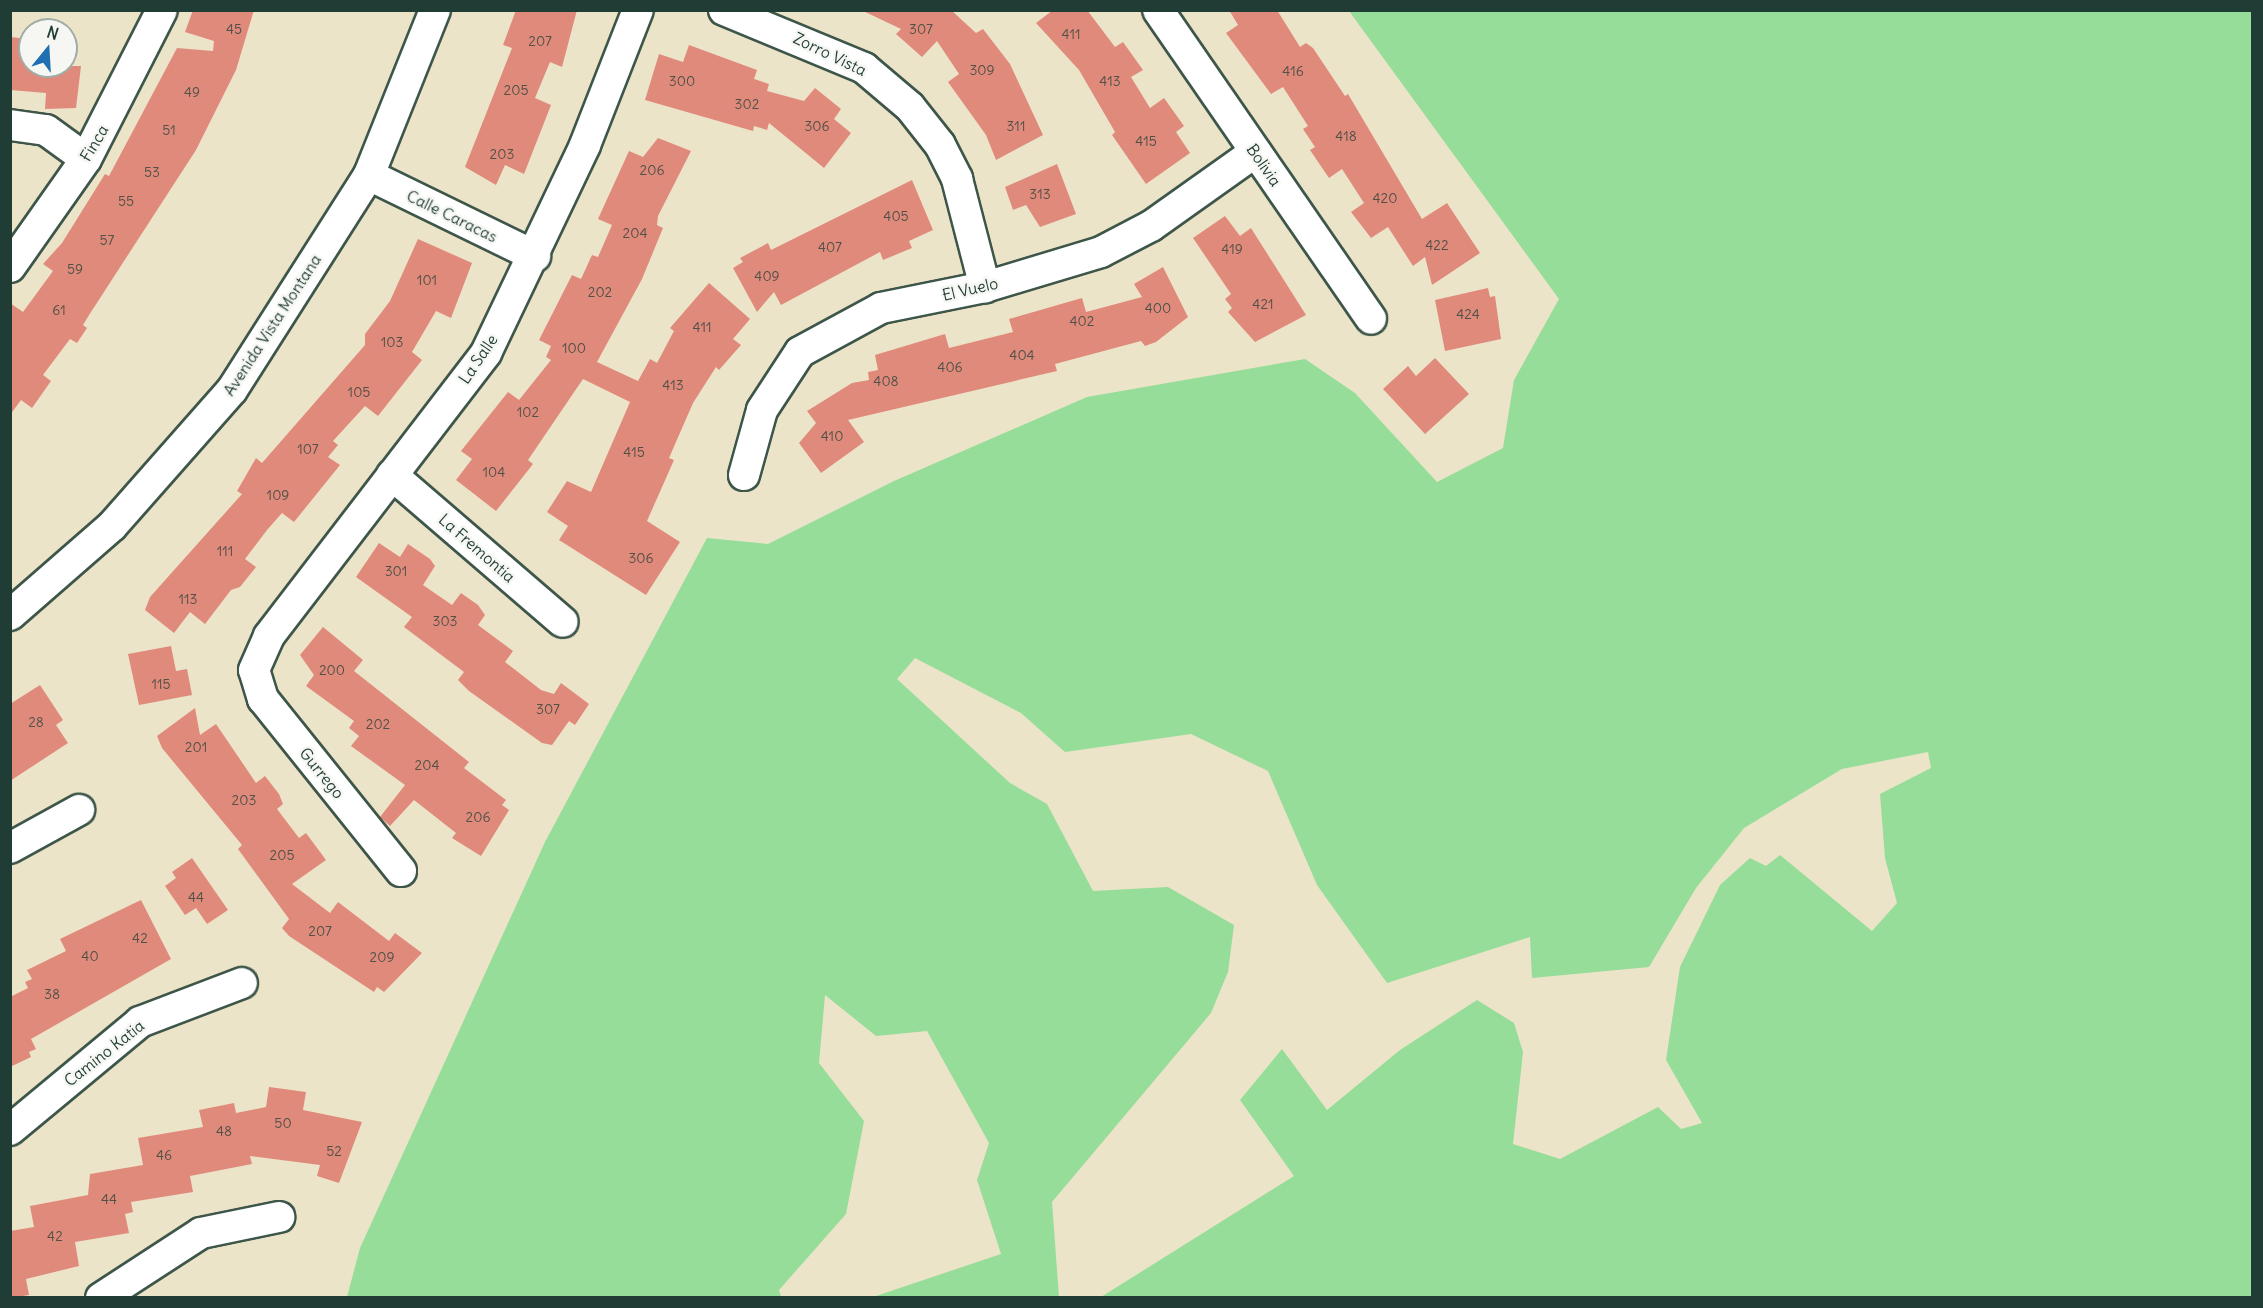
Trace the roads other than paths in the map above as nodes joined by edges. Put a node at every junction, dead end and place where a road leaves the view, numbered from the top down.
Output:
1 (162, 10) edge
2 (435, 10) edge
3 (638, 10) edge
4 (724, 10) edge
5 (1158, 10) edge
6 (10, 125) edge
7 (1255, 152) junction
8 (86, 159) junction
9 (369, 175) junction
10 (21, 232) edge
11 (535, 256) junction
12 (10, 267) edge
13 (985, 287) junction
14 (1371, 319) dead end
15 (392, 475) junction
16 (744, 475) dead end
17 (10, 615) edge
18 (563, 622) dead end
19 (254, 670) joint
20 (78, 810) dead end
21 (10, 848) edge
22 (401, 872) dead end
23 (242, 983) dead end
24 (10, 1130) edge
25 (279, 1217) dead end
26 (101, 1298) edge

1 - 8 street, Finca
2 - 9 street, Avenida Vista Montana
3 - 11 street, La Salle
4 - 13 street, Zorro Vista
5 - 7 street, Bolivia
6 - 8 street
7 - 13 street, El Vuelo
7 - 14 street, Bolivia
8 - 10 street, Finca
9 - 11 street, Calle Caracas
9 - 17 street, Avenida Vista Montana
10 - 12 street, Finca
11 - 15 street, La Salle
13 - 16 street, El Vuelo
15 - 18 street, La Fremontia
15 - 19 street, La Salle
19 - 22 street, Gurrego
20 - 21 street
23 - 24 street, Camino Katia
25 - 26 street

